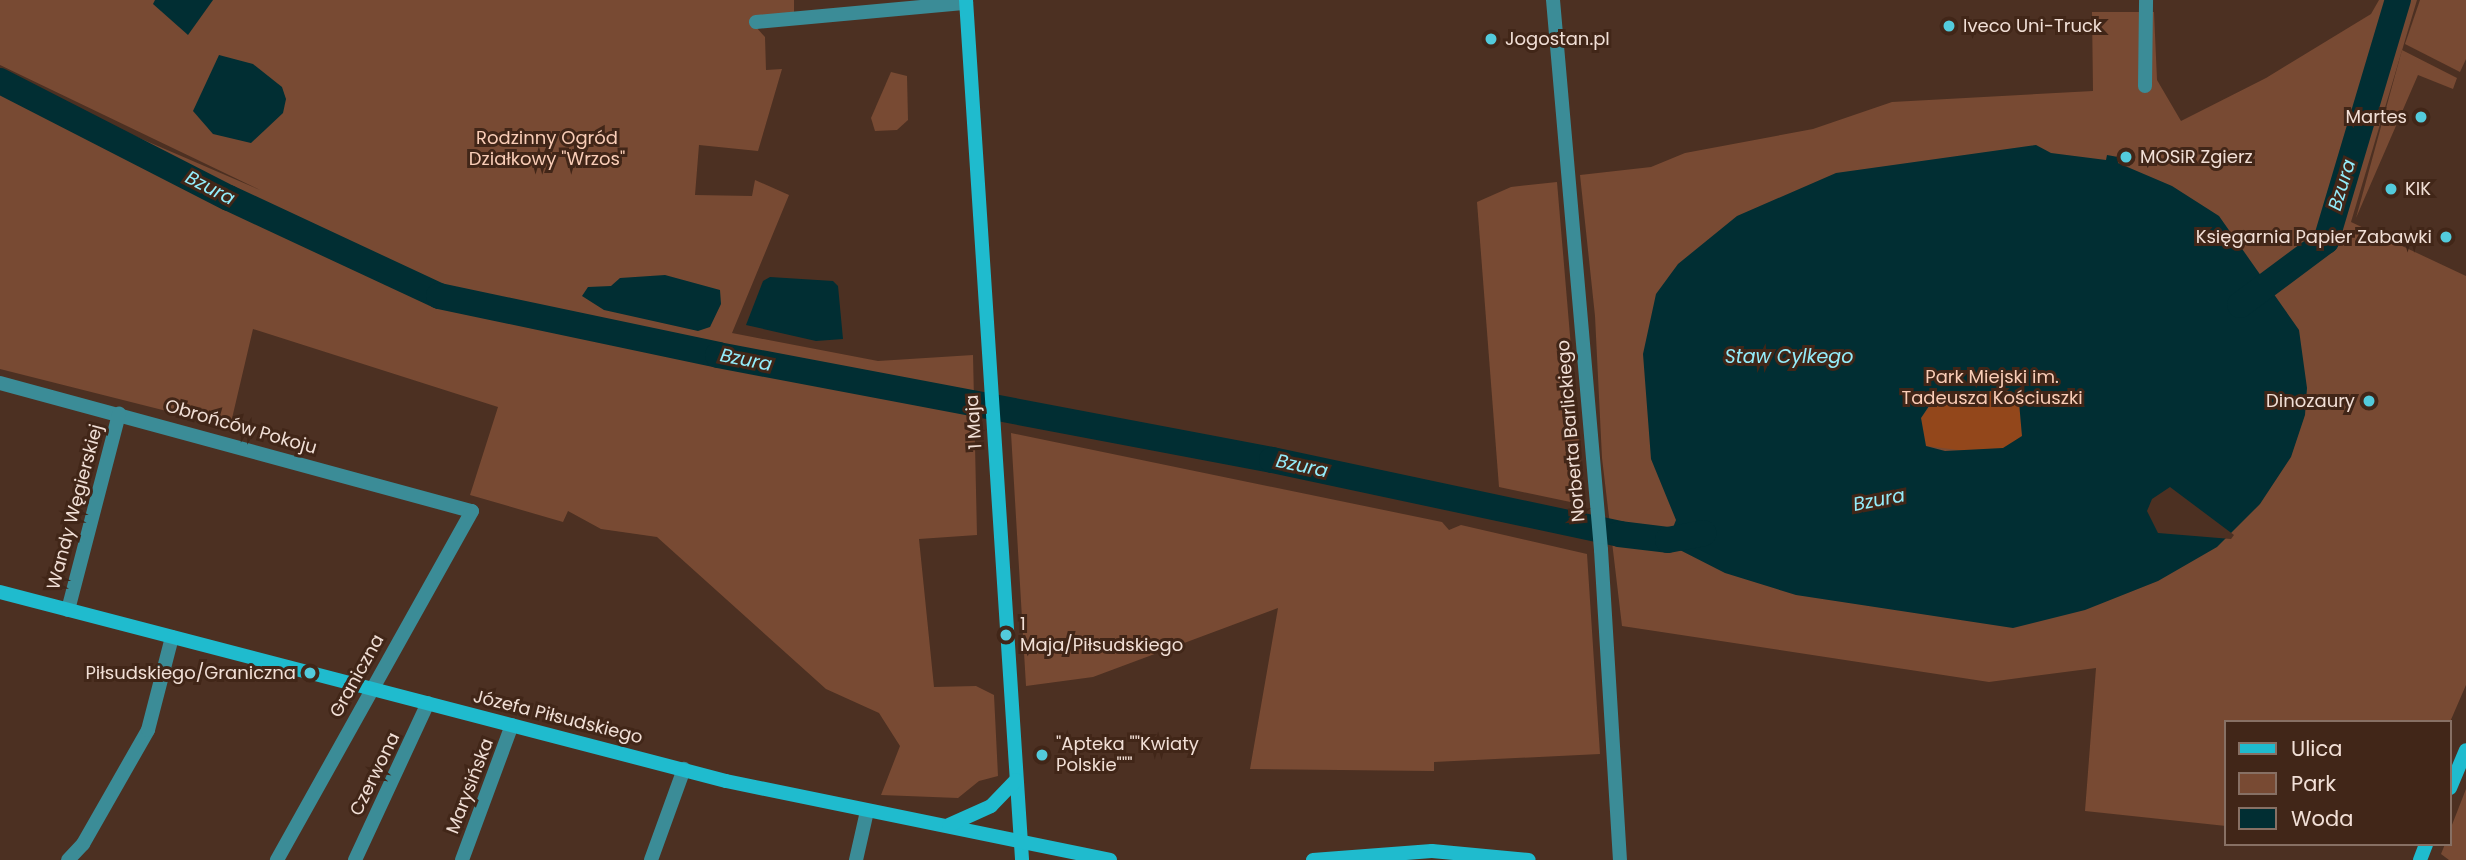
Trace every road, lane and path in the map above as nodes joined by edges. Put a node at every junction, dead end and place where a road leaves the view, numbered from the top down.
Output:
1 (1553, 0) edge
2 (2146, 0) edge
3 (966, 1) edge
4 (756, 22) dead end
5 (2145, 86) dead end
6 (0, 383) edge
7 (119, 414) junction
8 (472, 511) joint
9 (0, 592) edge
10 (68, 610) junction
11 (172, 637) junction
12 (373, 689) junction
13 (428, 703) junction
14 (512, 725) junction
15 (2466, 750) edge
16 (684, 769) junction
17 (1016, 780) junction
18 (2452, 783) edge
19 (867, 811) junction
20 (948, 826) junction
21 (1020, 841) junction
22 (1432, 856) edge
23 (1488, 857) edge
24 (68, 860) edge
25 (277, 860) edge
26 (355, 860) edge
27 (462, 860) edge
28 (651, 860) edge
29 (856, 860) edge
30 (1022, 860) edge
31 (1110, 860) edge
32 (1313, 860) edge
33 (1528, 860) edge
34 (1620, 860) edge

1 - 34 street, Norberta Barlickiego
2 - 5 street
3 - 4 street
3 - 17 street, 1 Maja
6 - 7 street, Obrońców Pokoju
7 - 8 street, Obrońców Pokoju
7 - 10 street, Wandy Węgierskiej
8 - 12 street, Graniczna
9 - 10 street, Józefa Piłsudskiego
10 - 11 street, Józefa Piłsudskiego
11 - 12 street, Józefa Piłsudskiego
11 - 24 street
12 - 13 street, Józefa Piłsudskiego
12 - 25 street, Graniczna
13 - 14 street, Józefa Piłsudskiego
13 - 26 street, Czerwona
14 - 16 street, Józefa Piłsudskiego
14 - 27 street, Marysińska
15 - 18 street
16 - 19 street, Józefa Piłsudskiego
16 - 28 street
17 - 20 street
17 - 21 street, 1 Maja
19 - 20 street, Józefa Piłsudskiego
19 - 29 street
20 - 21 street, Józefa Piłsudskiego
21 - 30 street, 1 Maja
21 - 31 street, Józefa Piłsudskiego
22 - 23 street
22 - 32 street
23 - 33 street

